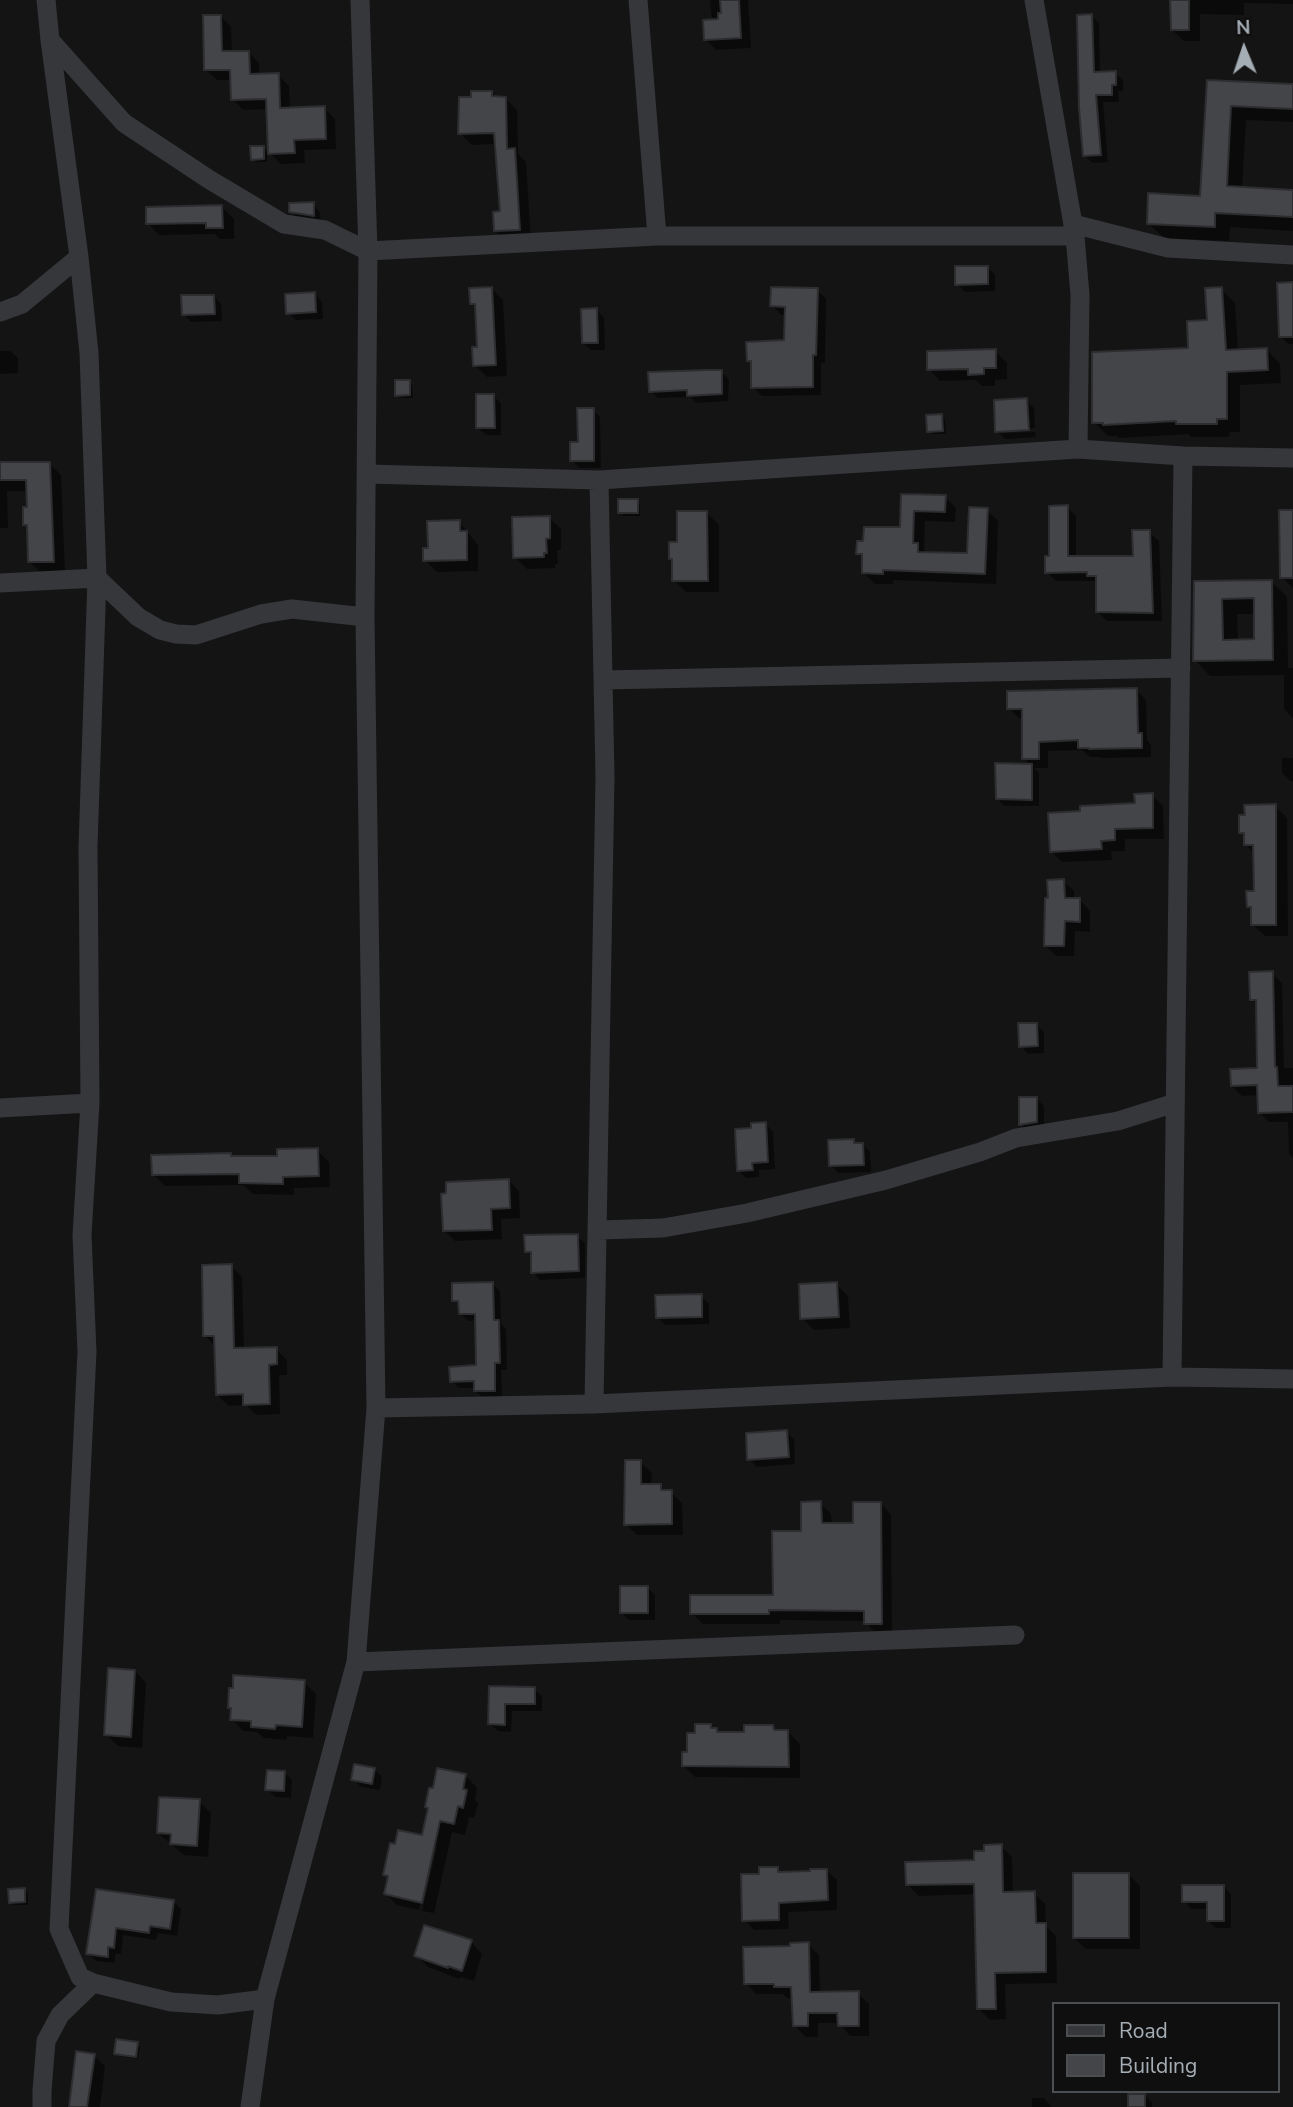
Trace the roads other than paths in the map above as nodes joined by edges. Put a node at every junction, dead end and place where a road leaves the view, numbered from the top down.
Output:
1 (47, 0) edge
2 (360, 0) edge
3 (638, 0) edge
4 (1034, 0) edge
5 (50, 40) junction
6 (1074, 230) junction
7 (657, 236) junction
8 (368, 251) junction
9 (1293, 255) edge
10 (79, 257) junction
11 (0, 312) edge
12 (1078, 449) junction
13 (1183, 456) junction
14 (1293, 458) edge
15 (367, 474) junction
16 (599, 480) junction
17 (97, 578) junction
18 (0, 583) edge
19 (365, 617) junction
20 (1181, 668) junction
21 (603, 680) junction
22 (90, 1103) junction
23 (1175, 1103) junction
24 (0, 1108) edge
25 (598, 1230) junction
26 (1172, 1377) junction
27 (1293, 1379) edge
28 (594, 1404) junction
29 (376, 1408) junction
30 (1015, 1635) dead end
31 (356, 1662) junction
32 (93, 1983) junction
33 (265, 1999) junction
34 (42, 2107) edge
35 (250, 2107) edge

1 - 5 street
2 - 8 street
3 - 7 street
4 - 6 street
5 - 8 street
5 - 10 street
6 - 7 street
6 - 9 street
6 - 12 street
7 - 8 street
8 - 15 street
10 - 11 street
10 - 17 street
12 - 13 street
12 - 16 street
13 - 14 street
13 - 20 street
15 - 16 street
15 - 19 street
16 - 21 street
17 - 18 street
17 - 19 street
17 - 22 street
19 - 29 street
20 - 21 street
20 - 23 street
21 - 25 street
22 - 24 street
22 - 32 street
23 - 25 street
23 - 26 street
25 - 28 street
26 - 27 street
26 - 28 street
28 - 29 street
29 - 31 street
30 - 31 street
31 - 33 street
32 - 33 street
32 - 34 street
33 - 35 street

